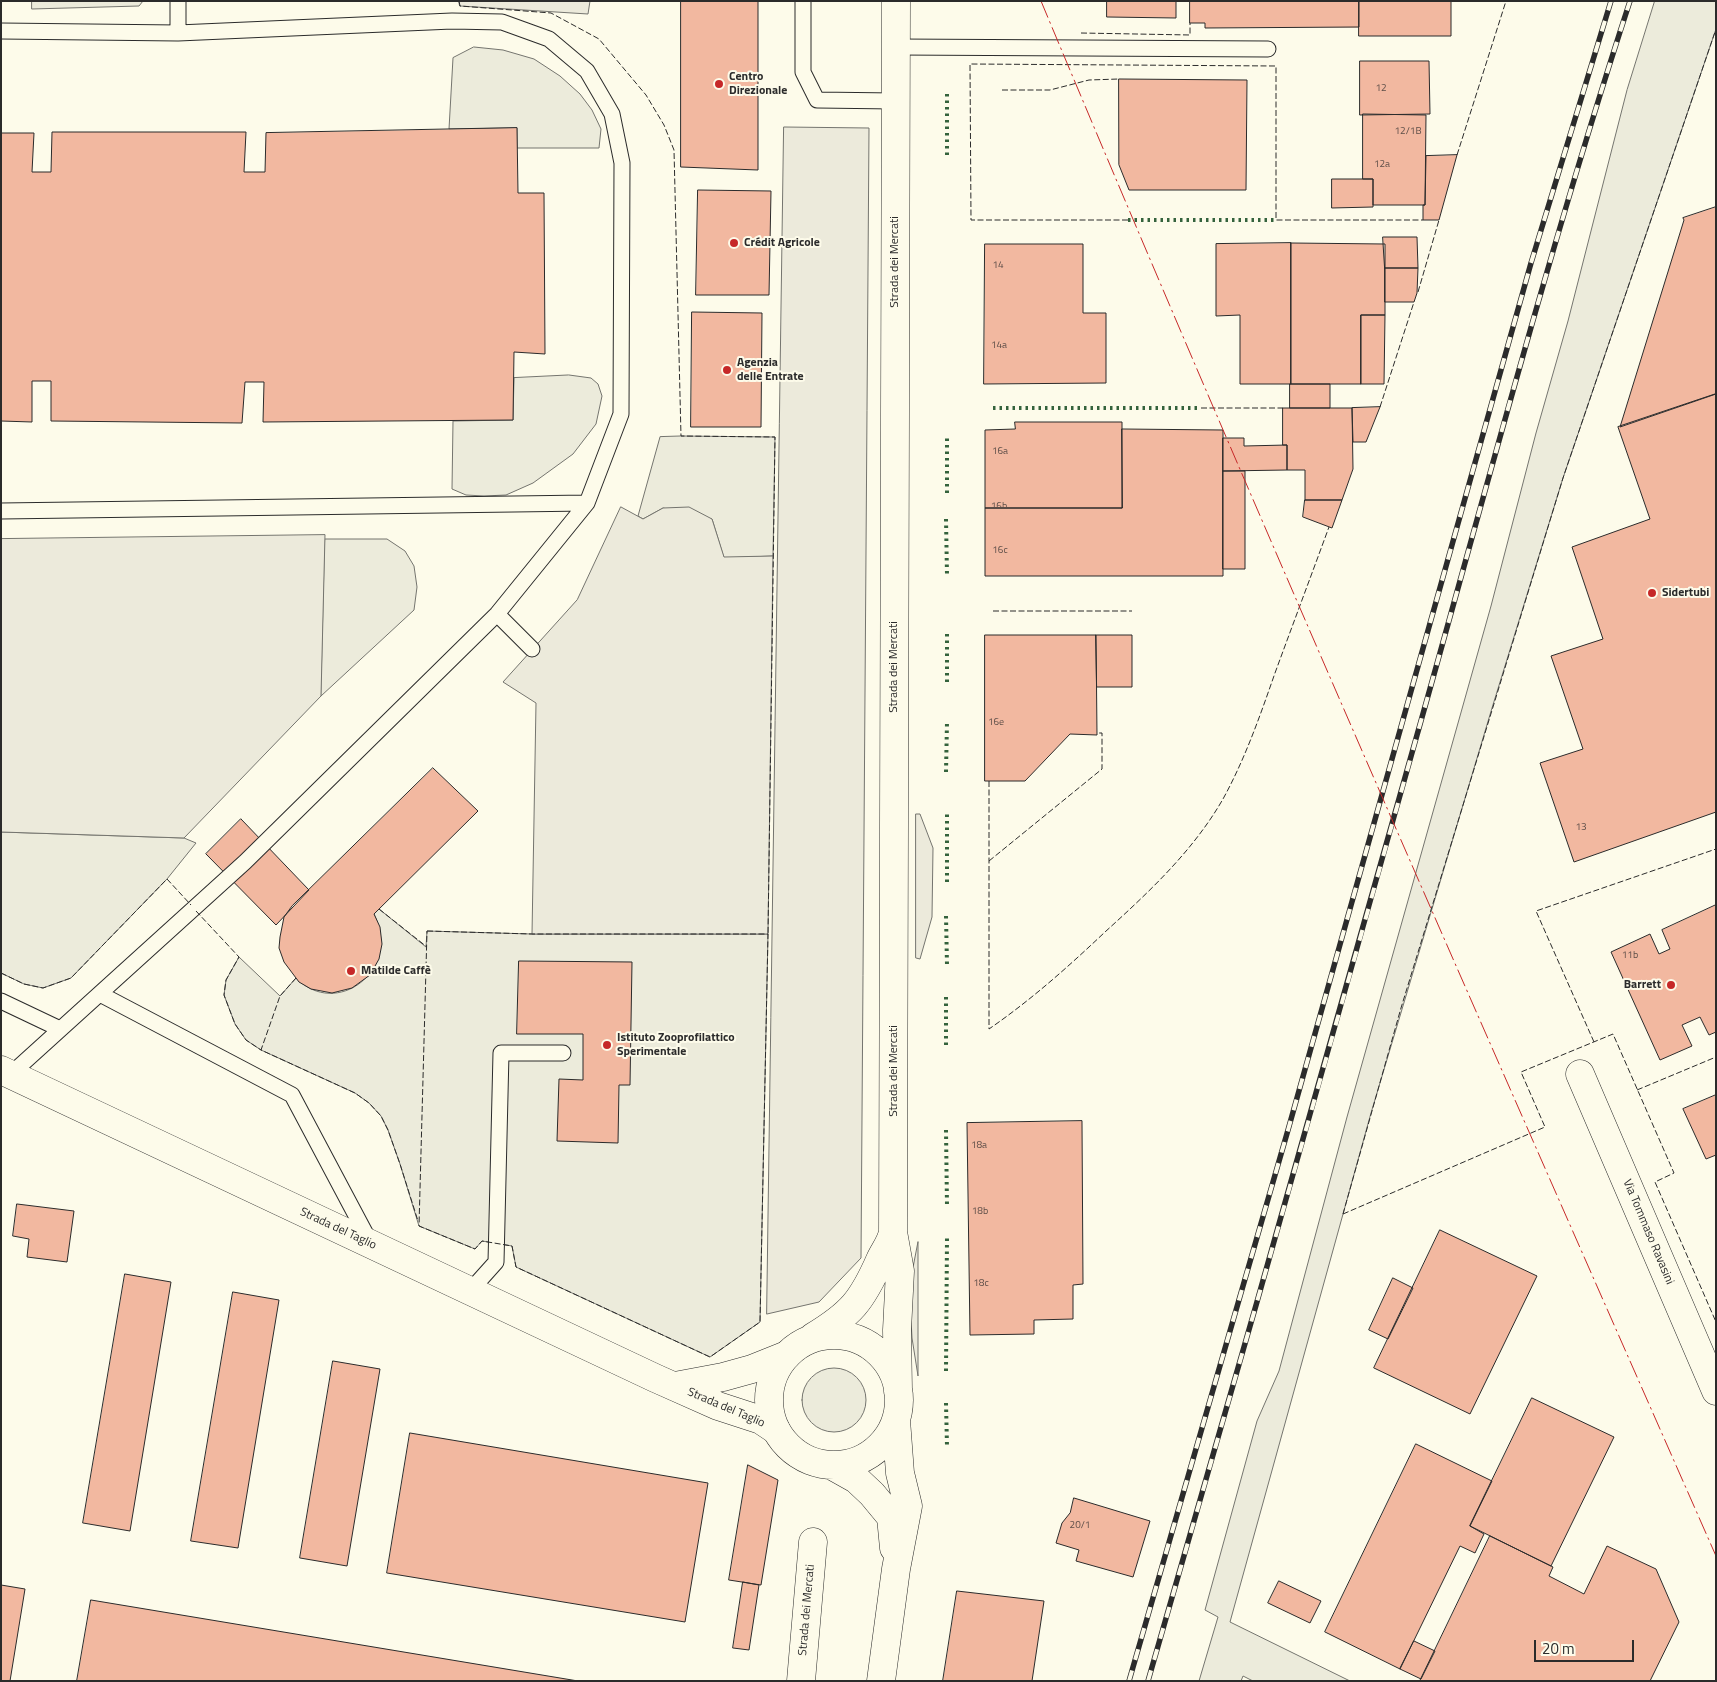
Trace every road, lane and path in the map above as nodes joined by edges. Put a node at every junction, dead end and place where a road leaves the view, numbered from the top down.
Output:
1 (178, 1) edge
2 (803, 1) edge
3 (896, 1) edge
4 (1, 30) edge
5 (178, 33) junction
6 (896, 47) junction
7 (1268, 49) dead end
8 (895, 100) junction
9 (587, 503) junction
10 (1, 511) edge
11 (497, 614) junction
12 (532, 649) dead end
13 (100, 994) junction
14 (1, 1001) edge
15 (60, 1029) junction
16 (563, 1053) dead end
17 (6, 1072) edge
18 (1580, 1074) dead end
19 (894, 1232) junction
20 (370, 1244) junction
21 (470, 1291) junction
22 (810, 1339) junction
23 (787, 1355) junction
24 (675, 1386) junction
25 (1716, 1391) edge
26 (898, 1392) junction
27 (896, 1420) junction
28 (776, 1430) junction
29 (831, 1465) junction
30 (814, 1542) dead end
31 (896, 1569) junction
32 (809, 1680) edge
33 (881, 1681) edge

1 - 5 lane
2 - 8 lane
3 - 6 street, Strada dei Mercati
4 - 5 lane
5 - 9 lane
6 - 7 lane
6 - 8 street, Strada dei Mercati
8 - 19 street, Strada dei Mercati
9 - 10 lane
9 - 11 lane
11 - 12 lane
11 - 13 lane
13 - 15 lane
13 - 20 lane
14 - 15 lane
15 - 17 lane
16 - 21 lane
17 - 20 street, Strada del Taglio
18 - 25 street, Via Tommaso Ravasini
19 - 22 street, Strada dei Mercati
19 - 26 street, Strada dei Mercati
20 - 21 street, Strada del Taglio
21 - 24 street, Strada del Taglio
22 - 23 street, Strada dei Mercati
22 - 26 street, Strada dei Mercati
23 - 24 street, Strada del Taglio
23 - 28 street, Strada dei Mercati
24 - 28 street, Strada del Taglio
26 - 27 street, Strada dei Mercati
27 - 29 street, Strada dei Mercati
27 - 31 street, Strada dei Mercati
28 - 29 street, Strada dei Mercati
29 - 31 street, Strada dei Mercati
30 - 32 street, Strada dei Mercati
31 - 33 street, Strada dei Mercati

